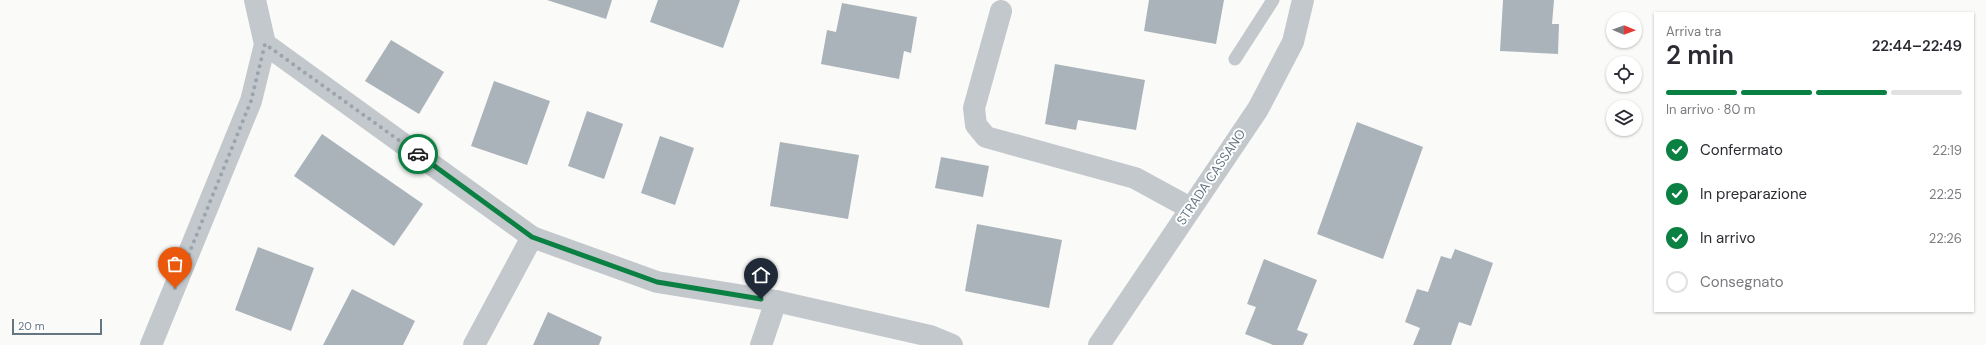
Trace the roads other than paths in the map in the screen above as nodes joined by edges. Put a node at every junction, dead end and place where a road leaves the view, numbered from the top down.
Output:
1 (255, 0) edge
2 (1273, 0) edge
3 (1303, 0) edge
4 (1000, 11) dead end
5 (265, 44) junction
6 (1235, 58) dead end
7 (1190, 208) junction
8 (532, 237) junction
9 (776, 301) junction
10 (151, 345) edge
11 (474, 345) edge
12 (761, 345) edge
13 (952, 345) edge
14 (1099, 345) edge

1 - 5 street
2 - 6 lane
3 - 7 street, STRADA CASSANO
4 - 7 street
5 - 8 street
5 - 10 street
7 - 14 street, STRADA CASSANO
8 - 9 street
8 - 11 street
9 - 12 street
9 - 13 street

